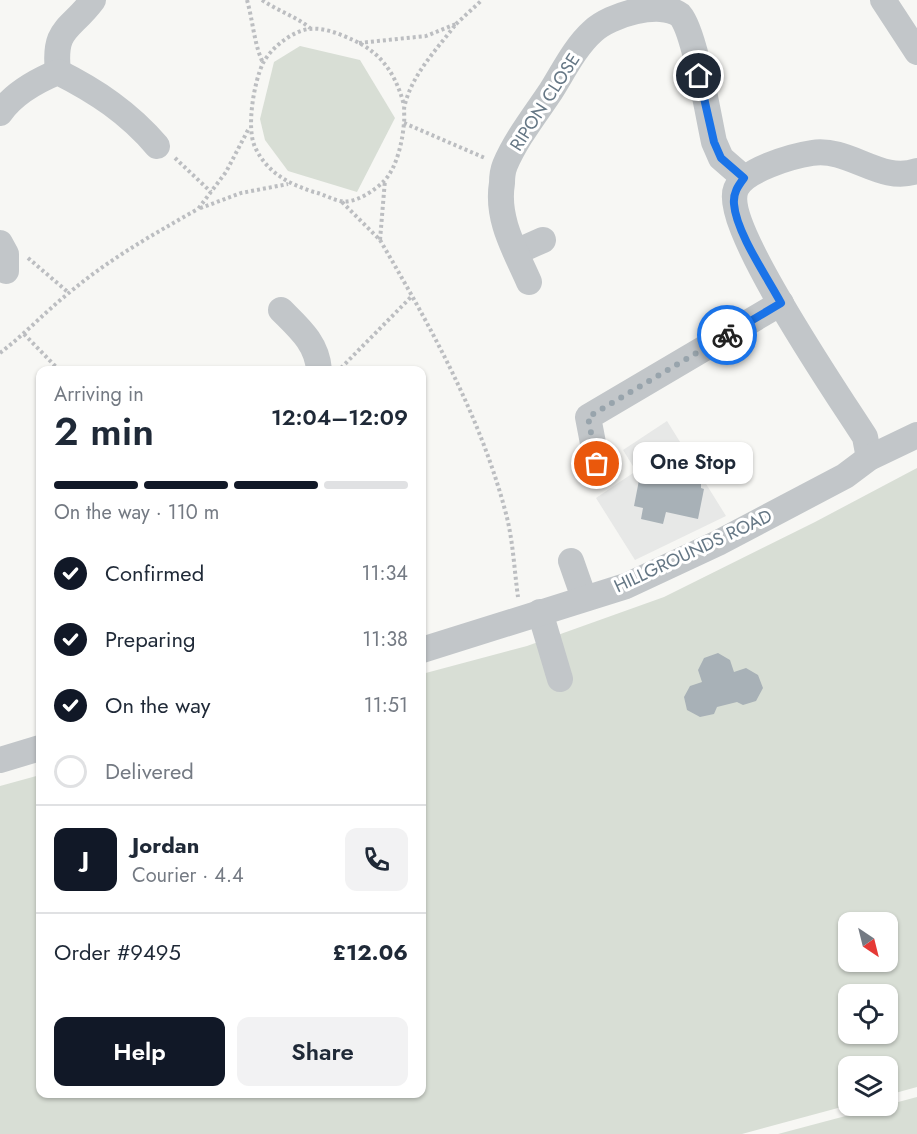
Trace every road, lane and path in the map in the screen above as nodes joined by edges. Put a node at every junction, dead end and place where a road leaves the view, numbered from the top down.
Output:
1 (93, 0) edge
2 (246, 0) edge
3 (262, 0) edge
4 (483, 0) edge
5 (883, 0) edge
6 (668, 3) edge
7 (456, 24) junction
8 (310, 28) junction
9 (359, 43) junction
10 (917, 52) edge
11 (263, 63) junction
12 (58, 72) junction
13 (404, 105) junction
14 (0, 113) edge
15 (404, 123) junction
16 (249, 128) junction
17 (157, 146) joint
18 (505, 166) junction
19 (917, 171) edge
20 (744, 178) junction
21 (386, 180) junction
22 (289, 184) junction
23 (212, 192) junction
24 (342, 202) junction
25 (198, 209) junction
26 (380, 240) junction
27 (543, 240) dead end
28 (516, 252) junction
29 (8, 255) edge
30 (530, 282) dead end
31 (69, 293) junction
32 (412, 296) junction
33 (781, 303) junction
34 (281, 310) dead end
35 (24, 334) junction
36 (0, 353) edge
37 (55, 366) edge
38 (319, 366) edge
39 (342, 366) edge
40 (917, 435) edge
41 (869, 458) junction
42 (597, 464) dead end
43 (571, 561) dead end
44 (584, 598) junction
45 (531, 614) junction
46 (426, 641) edge
47 (560, 680) dead end
48 (36, 749) edge
49 (0, 760) edge

1 - 12 street
2 - 11 path
3 - 8 path
4 - 7 path
5 - 10 street
6 - 18 street, RIPON CLOSE
6 - 20 street
7 - 9 path
7 - 13 path
8 - 9 path
8 - 11 path
9 - 13 path
11 - 16 path
12 - 14 street
12 - 17 street
13 - 15 path
15 - 18 path
15 - 21 path
16 - 22 path
16 - 23 path
17 - 23 path
18 - 28 street, RIPON CLOSE
19 - 20 street
20 - 33 street
21 - 24 path
21 - 26 path
22 - 24 path
22 - 25 path
23 - 25 path
24 - 26 path
25 - 31 path
26 - 32 path
27 - 28 street
28 - 30 street, RIPON CLOSE
29 - 31 path
31 - 35 path
32 - 39 path
32 - 45 path
33 - 41 street
33 - 42 street
34 - 38 street
35 - 36 path
35 - 37 path
40 - 41 street, HILLGROUNDS ROAD
41 - 44 street, HILLGROUNDS ROAD
43 - 44 street
44 - 45 street, HILLGROUNDS ROAD
45 - 46 street, HILLGROUNDS ROAD
45 - 47 street
48 - 49 street

